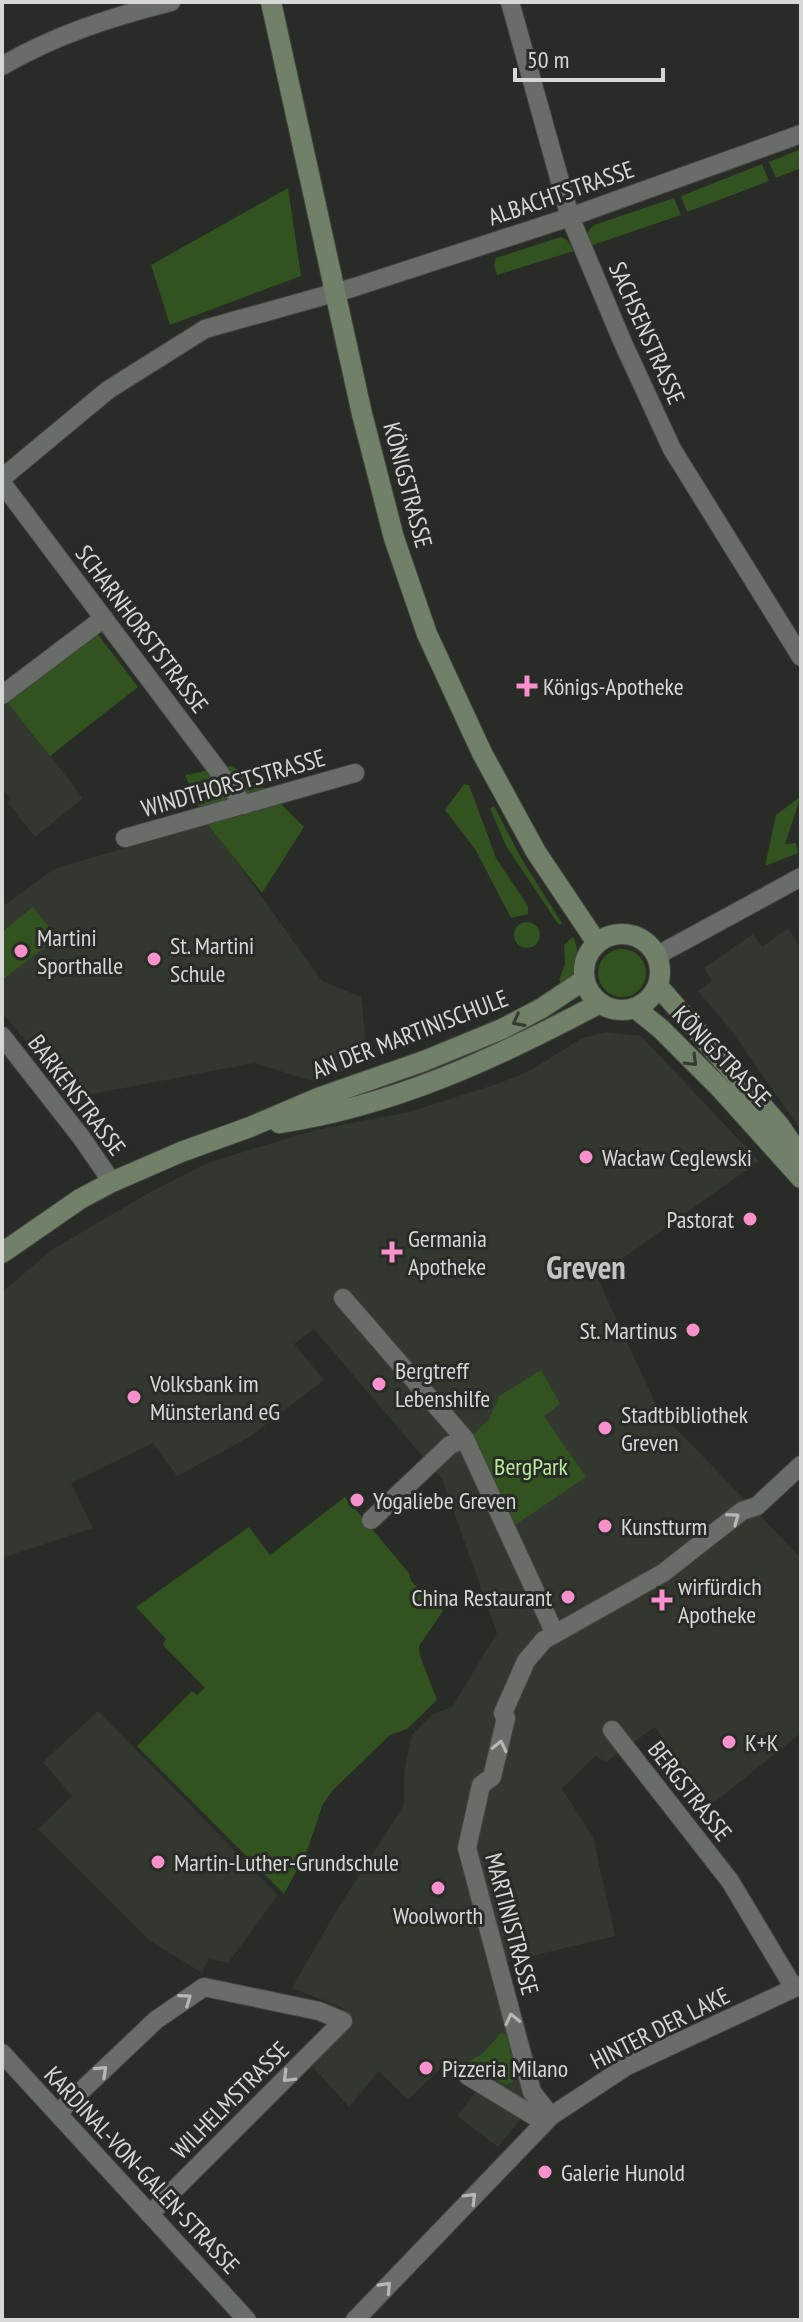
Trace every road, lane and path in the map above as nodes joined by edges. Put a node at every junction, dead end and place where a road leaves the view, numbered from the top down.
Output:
1 (171, 2) edge
2 (271, 2) edge
3 (510, 2) edge
4 (4, 61) edge
5 (801, 134) edge
6 (570, 217) junction
7 (335, 294) junction
8 (2, 480) edge
9 (104, 618) junction
10 (801, 657) edge
11 (2, 695) edge
12 (355, 773) dead end
13 (244, 805) junction
14 (125, 838) dead end
15 (801, 877) edge
16 (597, 943) junction
17 (656, 956) junction
18 (584, 980) junction
19 (658, 986) junction
20 (600, 1003) junction
21 (635, 1008) junction
22 (2, 1036) edge
23 (250, 1127) junction
24 (801, 1157) edge
25 (801, 1178) edge
26 (112, 1182) junction
27 (2, 1253) edge
28 (343, 1298) dead end
29 (465, 1439) junction
30 (801, 1465) edge
31 (371, 1520) dead end
32 (555, 1634) junction
33 (612, 1730) dead end
34 (730, 1881) joint
35 (797, 1987) edge
36 (2, 2053) edge
37 (468, 2076) dead end
38 (58, 2113) junction
39 (548, 2119) junction
40 (151, 2213) junction
41 (247, 2320) edge
42 (355, 2320) edge

1 - 4 street
2 - 7 street, KÖNIGSTRASSE
3 - 6 street, SACHSENSTRASSE
5 - 6 street, ALBACHTSTRASSE
6 - 7 street, ALBACHTSTRASSE
6 - 10 street, SACHSENSTRASSE
7 - 8 street, ALBACHTSTRASSE
7 - 16 street, KÖNIGSTRASSE
8 - 9 street, SCHARNHORSTSTRASSE
9 - 11 street
9 - 13 street, SCHARNHORSTSTRASSE
12 - 13 street, WINDTHORSTSTRASSE
13 - 14 street, WINDTHORSTSTRASSE
15 - 17 street
16 - 17 street
16 - 18 street
17 - 19 street
18 - 20 street
18 -> 23 street, AN DER MARTINISCHULE
19 - 21 street
19 - 24 street, KÖNIGSTRASSE
20 - 21 street
20 - 23 street, AN DER MARTINISCHULE
21 -> 25 street, KÖNIGSTRASSE
22 - 26 street, BARKENSTRASSE
23 - 26 street, AN DER MARTINISCHULE
26 - 27 street, AN DER MARTINISCHULE
28 - 29 street
29 - 31 street
29 - 32 street
32 -> 30 street, MARTINISTRASSE
39 -> 32 street, MARTINISTRASSE
33 - 34 street, BERGSTRASSE
34 - 35 street, HINTER DER LAKE
35 - 39 street, HINTER DER LAKE
36 - 38 street, KARDINAL-VON-GALEN-STRASSE
37 - 39 street
38 - 40 street, KARDINAL-VON-GALEN-STRASSE
38 -> 40 street, WILHELMSTRASSE
42 -> 39 street
40 - 41 street, KARDINAL-VON-GALEN-STRASSE

